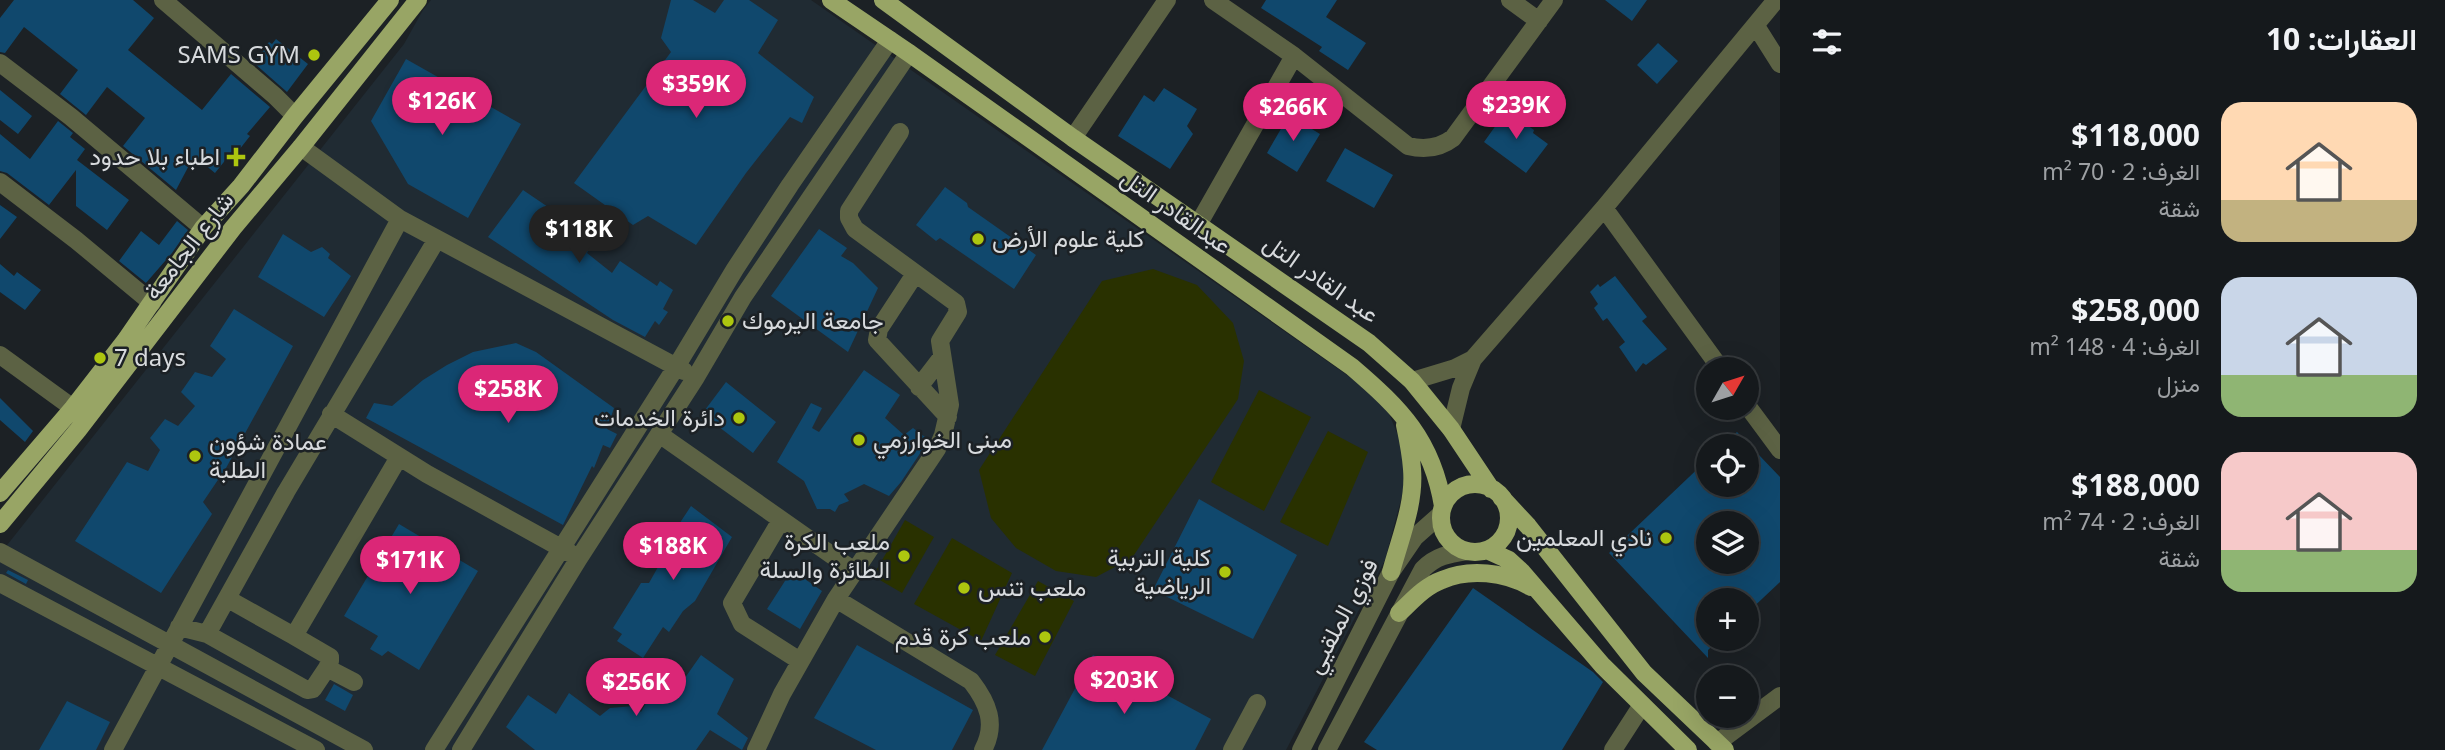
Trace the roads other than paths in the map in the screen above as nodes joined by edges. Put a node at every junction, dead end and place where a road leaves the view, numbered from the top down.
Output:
1 (163, 0) edge
2 (418, 0) edge
3 (831, 0) edge
4 (883, 0) edge
5 (1167, 0) edge
6 (1213, 0) edge
7 (1510, 0) edge
8 (1554, 0) edge
9 (1776, 0) edge
10 (381, 3) edge
11 (1538, 21) junction
12 (1756, 26) junction
13 (890, 40) junction
14 (909, 53) junction
15 (1294, 57) junction
16 (0, 63) edge
17 (1780, 64) edge
18 (295, 116) junction
19 (900, 132) dead end
20 (1073, 138) junction
21 (301, 147) junction
22 (0, 182) edge
23 (1604, 208) junction
24 (400, 219) junction
25 (1199, 223) junction
26 (203, 228) junction
27 (436, 239) junction
28 (915, 274) junction
29 (724, 286) junction
30 (743, 297) junction
31 (152, 303) junction
32 (0, 355) edge
33 (942, 357) junction
34 (1712, 357) edge
35 (1473, 359) junction
36 (676, 367) junction
37 (696, 377) junction
38 (1412, 381) junction
39 (919, 387) junction
40 (73, 408) junction
41 (331, 414) junction
42 (1403, 414) junction
43 (948, 417) junction
44 (1758, 420) edge
45 (1451, 429) junction
46 (659, 434) junction
47 (1780, 450) edge
48 (399, 457) junction
49 (0, 493) edge
50 (1496, 493) junction
51 (1442, 510) junction
52 (781, 520) junction
53 (0, 524) edge
54 (561, 548) junction
55 (1487, 550) junction
56 (1466, 551) junction
57 (0, 552) edge
58 (579, 558) junction
59 (853, 570) junction
60 (1391, 572) junction
61 (0, 583) edge
62 (1538, 591) junction
63 (228, 599) junction
64 (836, 599) junction
65 (1399, 613) junction
66 (179, 627) junction
67 (207, 634) junction
68 (294, 636) junction
69 (170, 644) junction
70 (800, 662) junction
71 (158, 666) junction
72 (327, 668) junction
73 (354, 682) dead end
74 (1780, 696) edge
75 (1257, 703) dead end
76 (1642, 705) junction
77 (1721, 747) edge
78 (113, 750) edge
79 (316, 750) edge
80 (364, 750) edge
81 (434, 750) edge
82 (461, 750) edge
83 (756, 750) edge
84 (983, 750) edge
85 (1232, 750) edge
86 (1301, 750) edge
87 (1326, 750) edge
88 (1613, 750) edge
89 (1688, 750) edge

1 - 18 street
2 - 21 main road, شارع الجامعة
3 - 13 main road, عبدالقادر التل
4 - 20 main road, عبد القادر التل
5 - 20 street
6 - 15 street
7 - 11 street
8 - 11 street
9 - 12 street
10 - 18 main road, شارع الجامعة
11 - 15 street
12 - 17 street
12 - 23 street
13 - 14 main road, عبدالقادر التل
13 - 29 street
14 - 30 street
14 - 42 main road, عبدالقادر التل
15 - 25 street
16 - 26 street
18 - 26 main road, شارع الجامعة
19 - 28 street
20 - 25 main road, عبد القادر التل
21 - 24 street
21 - 53 main road, شارع الجامعة
22 - 31 street
23 - 34 street
23 - 35 street
24 - 27 street
24 - 66 street
25 - 38 main road, عبد القادر التل
26 - 31 main road, شارع الجامعة
27 - 36 street
27 - 41 street
28 - 33 street
28 - 39 street
29 - 30 street
29 - 36 street
30 - 37 street
31 - 40 main road, شارع الجامعة
32 - 40 street
33 - 39 street
33 - 43 street
35 - 38 street
35 - 45 street
36 - 37 street
36 - 54 street
37 - 46 street
38 - 45 main road, عبد القادر التل
39 - 43 street
40 - 49 main road, شارع الجامعة
41 - 48 street
41 - 63 street
42 - 51 main road, عبدالقادر التل
42 - 60 main road
43 - 59 street
44 - 47 street
45 - 50 main road, عبد القادر التل
46 - 52 street
46 - 58 street
48 - 54 street
48 - 68 street
50 - 51 main road
50 - 55 main road
50 - 77 main road, عبد القادر التل
51 - 56 main road
51 - 60 street, فوزي الملقيي
52 - 59 street
52 - 70 street
54 - 58 street
54 - 81 street
55 - 56 main road
55 - 62 main road
56 - 65 street
57 - 69 street
58 - 82 street
59 - 64 street
60 - 86 street, فوزي الملقيي
61 - 71 street
62 - 65 main road
62 - 76 main road
63 - 67 street
63 - 68 street
64 - 70 street
64 - 84 street
65 - 87 street
66 - 67 street
66 - 69 street
67 - 72 street
68 - 72 street
69 - 71 street
69 - 80 street
70 - 83 street
71 - 78 street
71 - 79 street
72 - 73 street
74 - 77 street
75 - 85 street
76 - 88 street
76 - 89 main road

